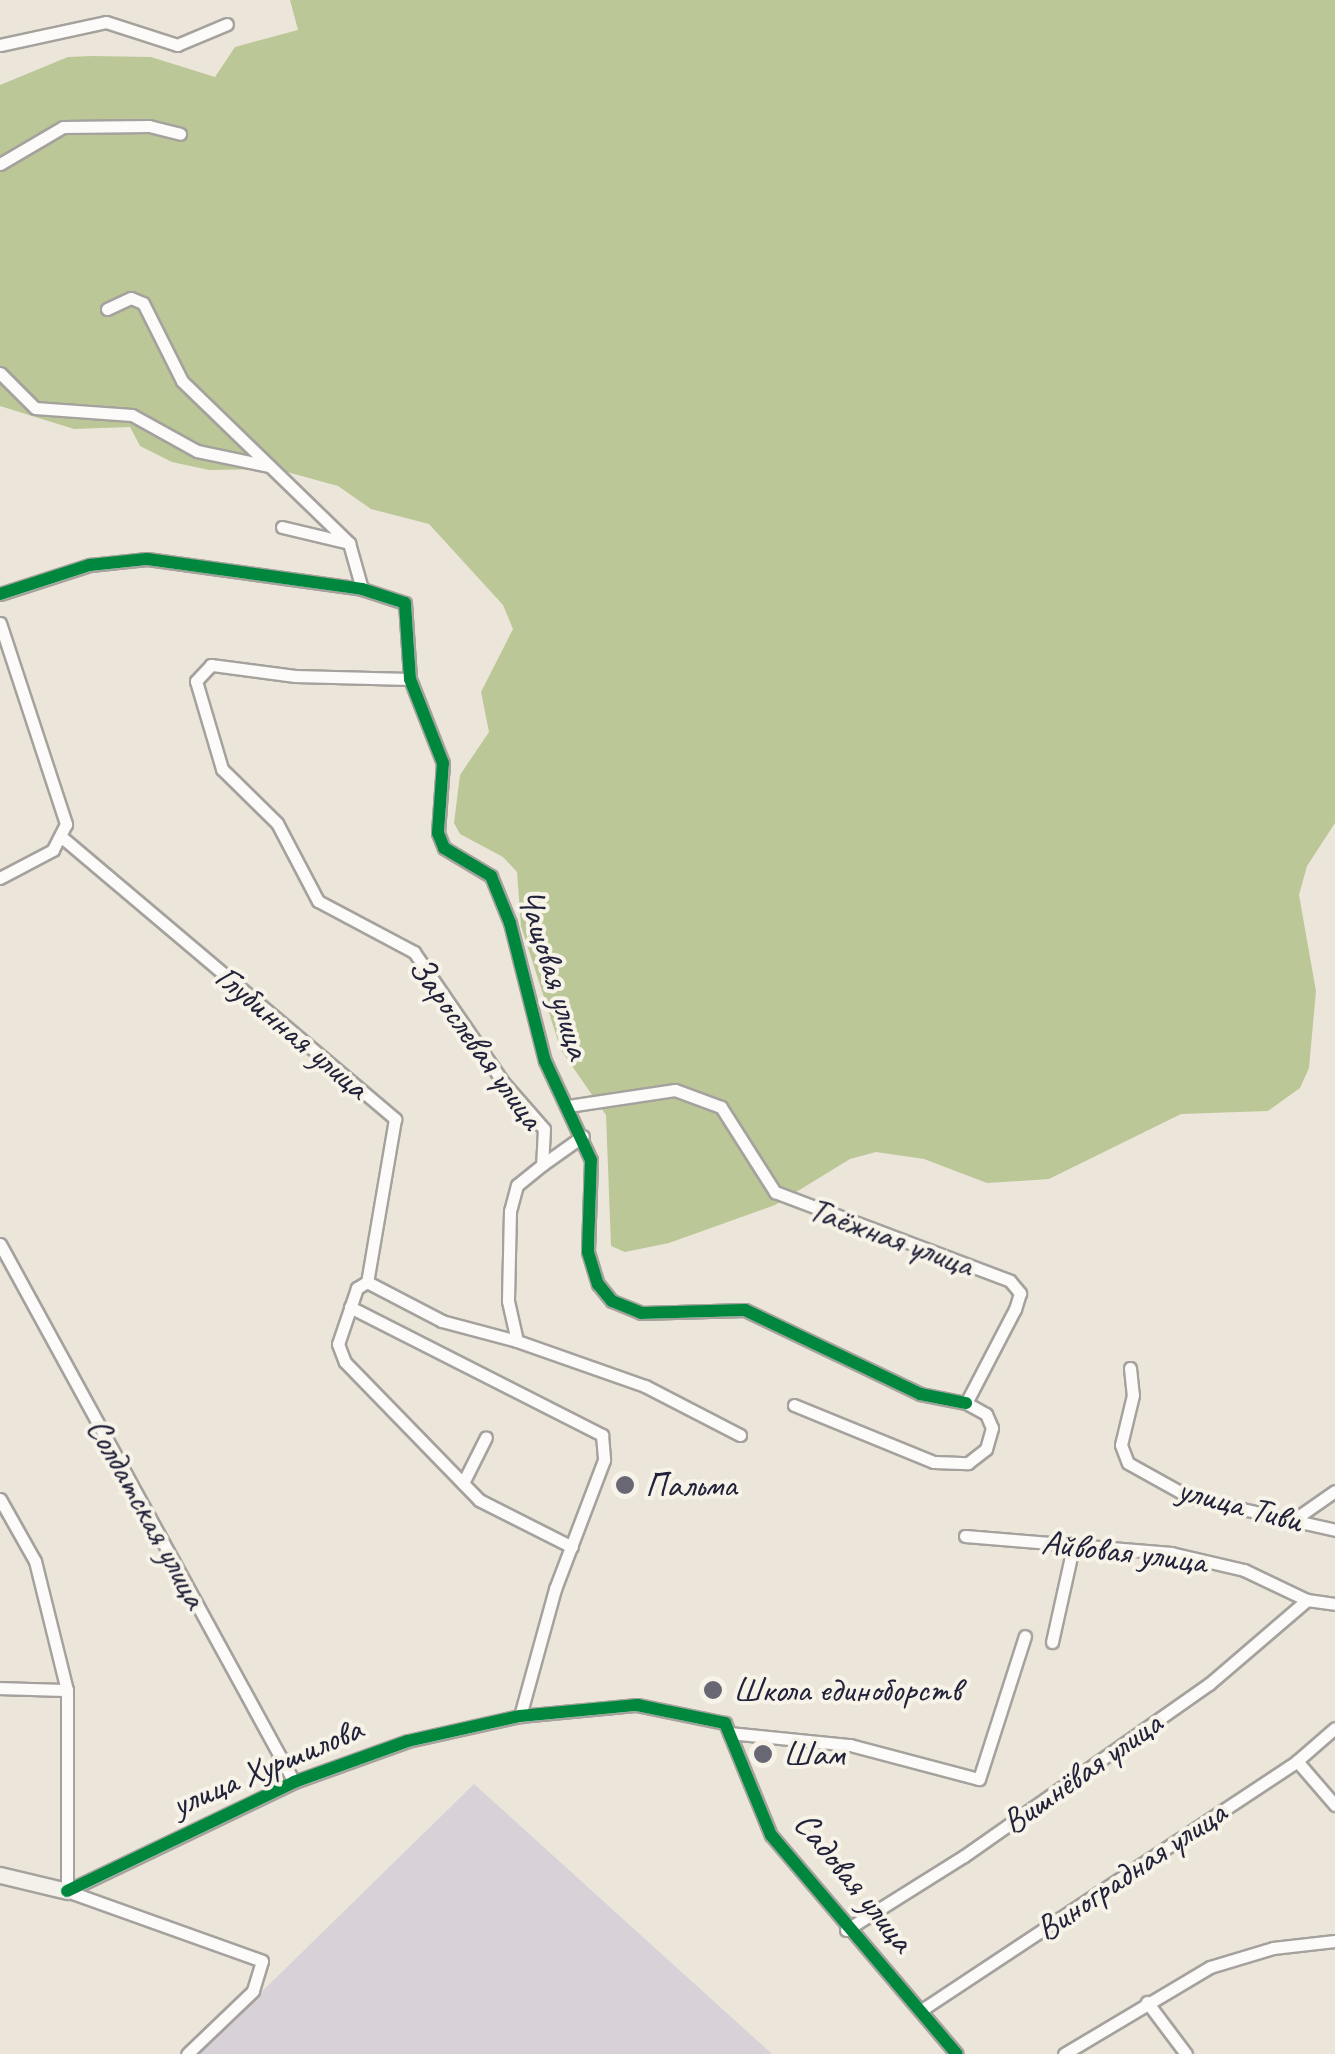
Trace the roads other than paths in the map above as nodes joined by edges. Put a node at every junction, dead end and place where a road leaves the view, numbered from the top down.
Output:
1 (227, 24) dead end
2 (0, 45) edge
3 (180, 134) dead end
4 (0, 164) edge
5 (108, 309) dead end
6 (0, 373) edge
7 (269, 466) junction
8 (282, 527) dead end
9 (349, 543) junction
10 (362, 589) junction
11 (0, 594) edge
12 (0, 622) edge
13 (410, 679) junction
14 (64, 839) junction
15 (0, 878) edge
16 (568, 1106) junction
17 (583, 1136) junction
18 (542, 1165) junction
19 (0, 1244) edge
20 (368, 1282) junction
21 (350, 1307) junction
22 (516, 1341) junction
23 (1130, 1368) dead end
24 (966, 1403) junction
25 (794, 1405) dead end
26 (740, 1435) dead end
27 (486, 1437) dead end
28 (463, 1483) junction
29 (1335, 1491) edge
30 (0, 1499) edge
31 (1292, 1521) junction
32 (1335, 1530) edge
33 (965, 1536) dead end
34 (1074, 1543) junction
35 (572, 1547) junction
36 (1307, 1600) junction
37 (1335, 1604) edge
38 (1025, 1636) dead end
39 (1052, 1642) dead end
40 (0, 1688) edge
41 (67, 1690) junction
42 (520, 1716) junction
43 (1335, 1728) edge
44 (729, 1732) junction
45 (1297, 1761) junction
46 (294, 1782) junction
47 (1335, 1805) edge
48 (0, 1875) edge
49 (67, 1892) junction
50 (846, 1930) junction
51 (1335, 1941) edge
52 (1147, 2002) junction
53 (923, 2009) junction
54 (187, 2054) edge
55 (958, 2054) edge
56 (1064, 2054) edge
57 (1186, 2054) edge

1 - 2 street
3 - 4 street
5 - 7 street
6 - 7 street
7 - 9 street
8 - 9 street
9 - 10 street
10 - 11 street, Чащовая улица
10 - 13 street, Чащовая улица
12 - 14 street
13 - 16 street, Чащовая улица
13 - 18 street, Зарослевая улица
14 - 15 street
14 - 20 street, Глубинная улица
16 - 17 street, Чащовая улица
16 - 24 street, Таёжная улица
17 - 18 street
17 - 24 street, Чащовая улица
18 - 22 street, Зарослевая улица
19 - 46 street, Солдатская улица
20 - 21 street
20 - 22 street
21 - 28 street
21 - 35 street
22 - 26 street
23 - 31 street, улица Тиви
24 - 25 street
27 - 28 street
28 - 35 street
29 - 31 street
30 - 41 street
31 - 32 street, улица Тиви
33 - 34 street, Айвовая улица
34 - 36 street, Айвовая улица
34 - 39 street
35 - 42 street
36 - 37 street, Айвовая улица
36 - 50 street, Вишнёвая улица
38 - 44 street
40 - 41 street
41 - 49 street
42 - 44 street, улица Хуршилова
42 - 46 street, улица Хуршилова
43 - 45 street, Виноградная улица
44 - 50 street, Садовая улица
45 - 47 street
45 - 53 street, Виноградная улица
46 - 49 street, улица Хуршилова
48 - 49 street
49 - 54 street
50 - 53 street, Садовая улица
51 - 52 street
52 - 56 street
52 - 57 street
53 - 55 street, Садовая улица

